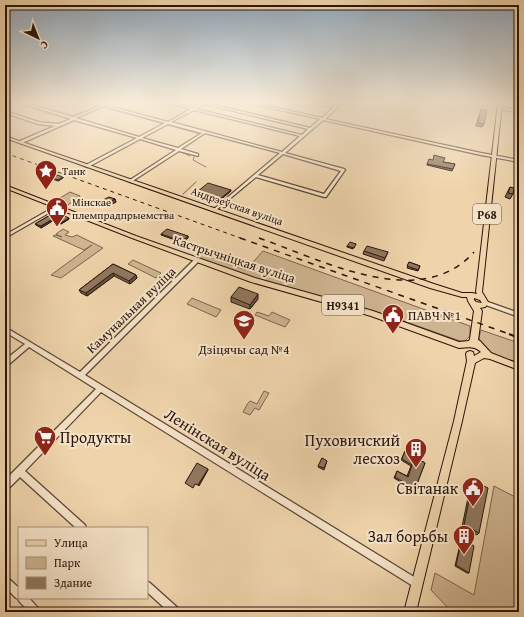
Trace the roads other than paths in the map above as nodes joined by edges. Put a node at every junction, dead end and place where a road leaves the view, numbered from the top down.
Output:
1 (45, 132) edge
2 (118, 132) edge
3 (152, 132) edge
4 (199, 132) edge
5 (286, 132) edge
6 (308, 132) edge
7 (379, 132) edge
8 (497, 132) edge
9 (204, 133) junction
10 (303, 136) junction
11 (5, 137) edge
12 (140, 138) junction
13 (21, 142) junction
14 (179, 150) junction
15 (283, 152) junction
16 (197, 155) dead end
17 (494, 156) junction
18 (519, 161) edge
19 (87, 166) junction
20 (256, 176) junction
21 (131, 181) junction
22 (8, 187) edge
23 (230, 190) edge
24 (5, 191) edge
25 (237, 192) junction
26 (57, 207) junction
27 (215, 210) junction
28 (5, 237) edge
29 (197, 260) junction
30 (477, 300) junction
31 (519, 315) edge
32 (5, 329) edge
33 (29, 344) junction
34 (476, 351) junction
35 (5, 364) edge
36 (519, 367) edge
37 (80, 376) junction
38 (101, 388) junction
39 (19, 471) junction
40 (5, 486) edge
41 (81, 527) edge
42 (5, 581) edge
43 (416, 583) junction
44 (148, 587) edge
45 (18, 594) edge
46 (23, 599) edge
47 (36, 612) edge
48 (176, 612) edge
49 (410, 612) edge

1 - 13 street
2 - 12 street
3 - 12 street
4 - 9 street
5 - 10 street
6 - 10 street
7 - 17 street
8 - 17 main road, Р68
9 - 14 street
9 - 15 street
10 - 15 street
11 - 13 main road, Андрэеўская вуліца
12 - 14 street
12 - 19 street
13 - 19 main road, Андрэеўская вуліца
14 - 16 street
14 - 21 street
15 - 20 street
15 - 20 street
17 - 18 street
17 - 30 main road, Р68
19 - 21 main road, Андрэеўская вуліца
20 - 25 street
21 - 27 main road, Андрэеўская вуліца
22 - 24 street
22 - 26 main road, Кастрычніцкая вуліца / Н9341
23 - 25 street
25 - 27 street
26 - 28 street
26 - 29 main road, Кастрычніцкая вуліца / Н9341
27 - 30 main road, Андрэеўская вуліца
29 - 34 main road, Кастрычніцкая вуліца / Н9341
29 - 37 street, Камунальная вуліца
30 - 31 street, Андрэеўская вуліца
30 - 34 main road, Р68
32 - 33 street, Ленінская вуліца
33 - 35 street
33 - 37 street, Ленінская вуліца
34 - 36 main road, Кастрычніцкая вуліца
34 - 43 main road
37 - 38 street, Ленінская вуліца
38 - 39 street
38 - 43 street, Ленінская вуліца
39 - 40 street
39 - 41 street
42 - 45 street
43 - 49 main road
44 - 48 street
46 - 47 street

